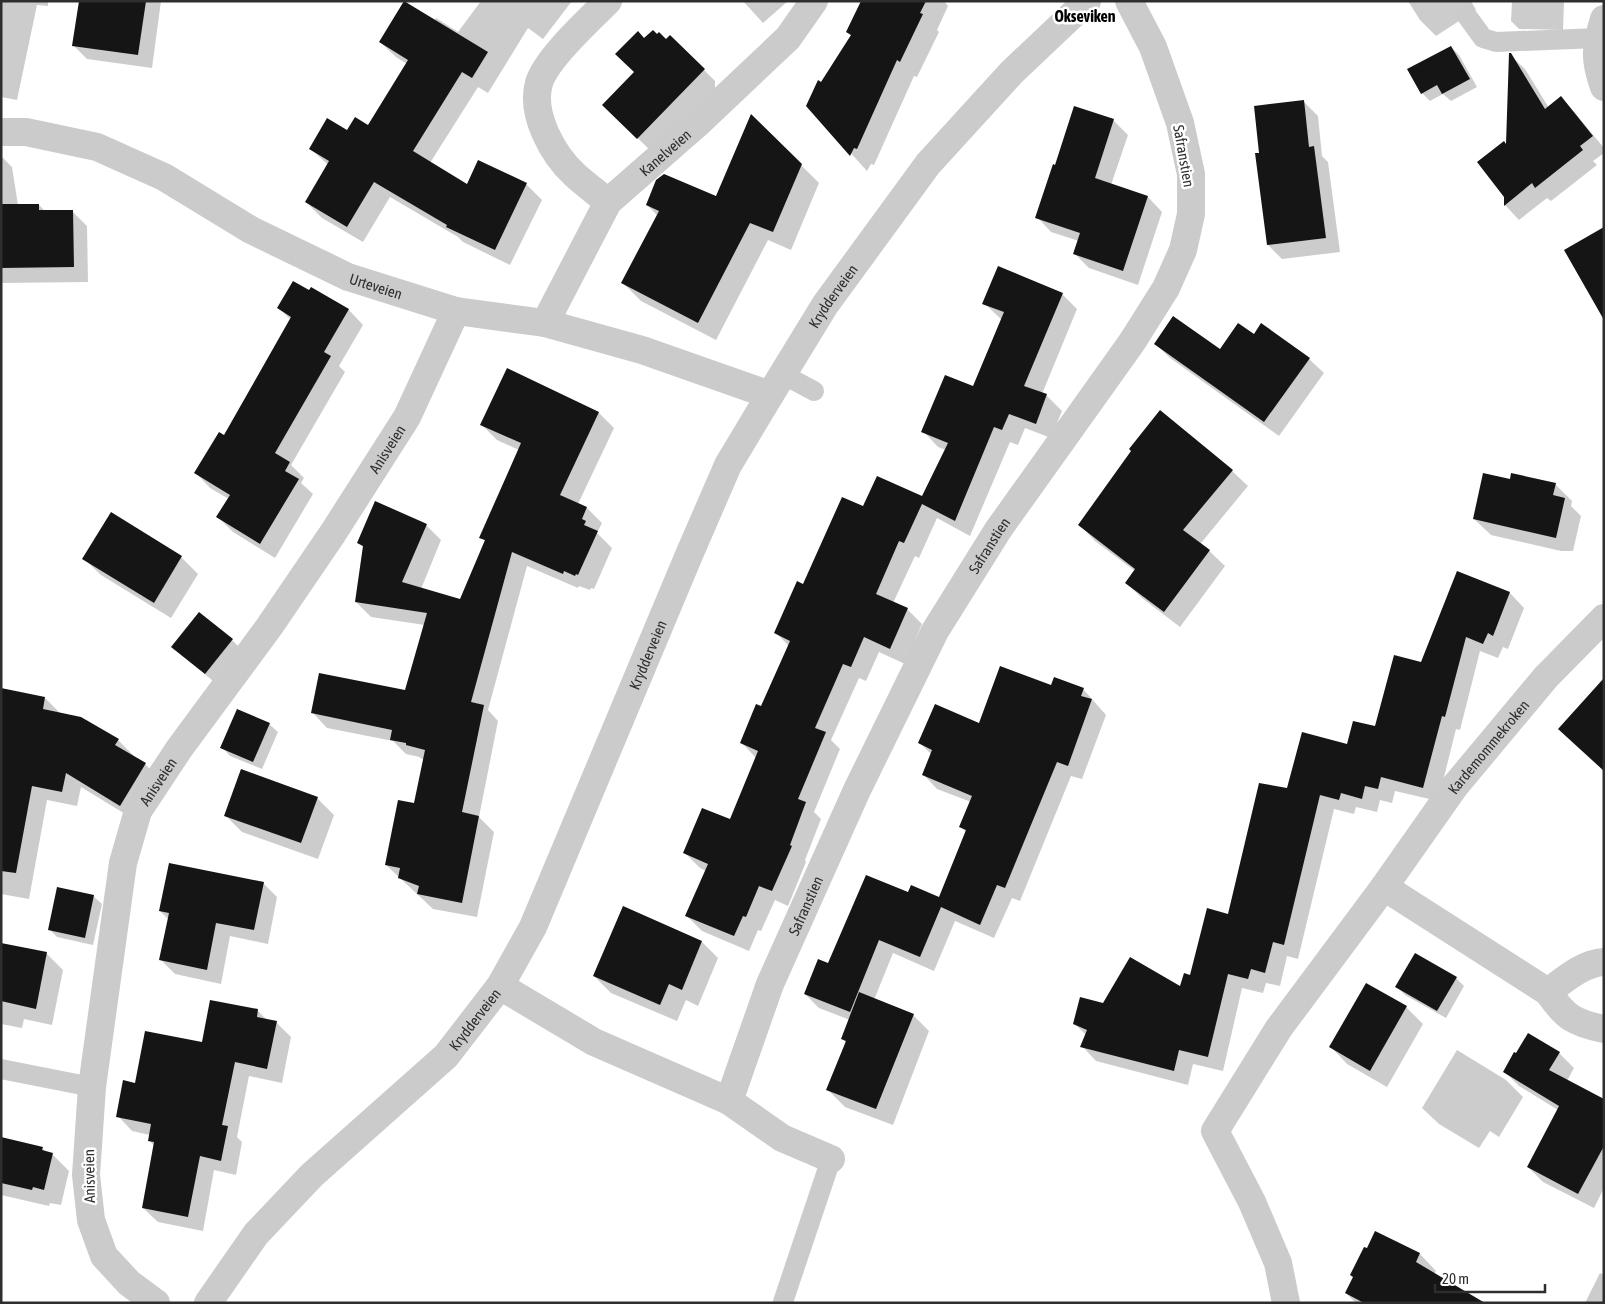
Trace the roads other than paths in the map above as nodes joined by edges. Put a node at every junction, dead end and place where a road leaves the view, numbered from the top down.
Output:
1 (608, 1) edge
2 (814, 1) edge
3 (1087, 1) edge
4 (1129, 1) edge
5 (1467, 16) dead end
6 (1601, 29) edge
7 (1604, 87) edge
8 (1, 132) edge
9 (608, 202) junction
10 (456, 312) junction
11 (545, 323) junction
12 (776, 384) junction
13 (814, 391) dead end
14 (1604, 618) edge
15 (1384, 887) junction
16 (1604, 962) edge
17 (500, 986) junction
18 (1548, 992) junction
19 (1604, 1029) edge
20 (1, 1069) edge
21 (92, 1087) junction
22 (729, 1101) junction
23 (831, 1159) joint
24 (783, 1302) edge
25 (156, 1303) edge
26 (208, 1303) edge
27 (1286, 1303) edge

1 - 9 street
2 - 9 street, Kanelveien
3 - 12 street, Krydderveien
4 - 22 street, Safranstien
5 - 6 lane
6 - 7 street
8 - 10 street, Urteveien
9 - 11 street, Kanelveien
10 - 11 street, Urteveien
10 - 21 street, Anisveien
11 - 12 street, Urteveien
12 - 13 lane
12 - 17 street, Krydderveien
14 - 15 street, Kardemommekroken
15 - 18 street
15 - 27 street, Kardemommekroken
16 - 18 street
17 - 22 street
17 - 26 street, Krydderveien
18 - 19 street
20 - 21 lane
21 - 25 street, Anisveien
22 - 23 street
23 - 24 lane

